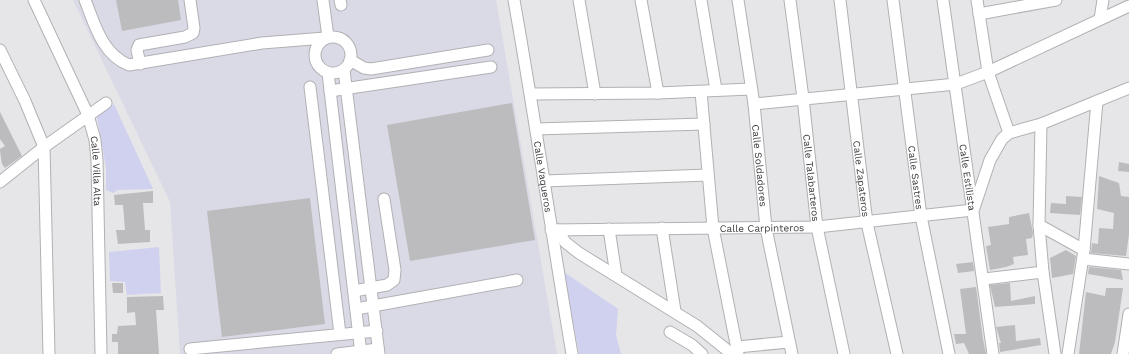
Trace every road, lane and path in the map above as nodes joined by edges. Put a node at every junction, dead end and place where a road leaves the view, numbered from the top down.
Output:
1 (34, 0) edge
2 (85, 0) edge
3 (190, 0) edge
4 (323, 0) edge
5 (514, 0) edge
6 (579, 0) edge
7 (641, 0) edge
8 (701, 0) edge
9 (738, 0) edge
10 (790, 0) edge
11 (840, 0) edge
12 (893, 0) edge
13 (943, 0) edge
14 (977, 0) edge
15 (1056, 0) edge
16 (1102, 0) edge
17 (1129, 6) edge
18 (979, 14) junction
19 (1100, 19) junction
20 (327, 38) junction
21 (0, 50) edge
22 (488, 50) dead end
23 (140, 64) junction
24 (347, 65) junction
25 (490, 67) dead end
26 (328, 72) junction
27 (988, 72) junction
28 (956, 84) junction
29 (310, 87) dead end
30 (1129, 88) edge
31 (346, 89) junction
32 (751, 89) junction
33 (904, 89) junction
34 (716, 90) junction
35 (330, 91) junction
36 (701, 92) junction
37 (658, 93) junction
38 (531, 94) junction
39 (595, 94) junction
40 (852, 94) junction
41 (803, 98) junction
42 (1097, 100) junction
43 (106, 103) dead end
44 (754, 104) junction
45 (88, 115) junction
46 (704, 124) junction
47 (1041, 124) junction
48 (536, 128) junction
49 (1009, 133) junction
50 (44, 147) junction
51 (708, 175) junction
52 (544, 181) junction
53 (0, 182) edge
54 (384, 200) dead end
55 (973, 210) junction
56 (921, 216) junction
57 (867, 223) junction
58 (1039, 225) junction
59 (817, 227) junction
60 (662, 228) junction
61 (713, 228) junction
62 (766, 228) junction
63 (609, 229) junction
64 (554, 230) junction
65 (1083, 254) junction
66 (1129, 264) edge
67 (1043, 272) junction
68 (616, 275) junction
69 (984, 279) junction
70 (517, 280) dead end
71 (370, 288) junction
72 (354, 291) junction
73 (374, 306) junction
74 (356, 309) junction
75 (675, 311) junction
76 (1129, 314) edge
77 (1129, 318) edge
78 (376, 331) junction
79 (670, 332) dead end
80 (358, 333) junction
81 (340, 334) junction
82 (789, 342) junction
83 (190, 349) dead end
84 (378, 351) edge
85 (361, 352) edge
86 (733, 352) edge
87 (49, 354) edge
88 (101, 354) edge
89 (338, 354) edge
90 (572, 354) edge
91 (702, 354) edge
92 (792, 354) edge
93 (844, 354) edge
94 (897, 354) edge
95 (949, 354) edge
96 (993, 354) edge
97 (1055, 354) edge
98 (1068, 354) edge
99 (1123, 354) edge

1 - 45 street, Calle Villa Alta
2 - 23 street
3 - 23 street
4 - 20 street
5 - 38 street, Calle Vaqueros
6 - 39 street
7 - 37 street
8 - 34 street
9 - 32 street, Calle Soldadores
10 - 41 street, Calle Talabarteros
11 - 40 street, Calle Zapateros
12 - 33 street, Calle Sastres
13 - 28 street, Calle Estilista
14 - 18 street
15 - 18 street
16 - 19 street
17 - 19 street
18 - 27 street
19 - 27 street
20 - 23 street
20 - 24 street
20 - 26 street
21 - 50 street
22 - 24 street
24 - 26 street
24 - 31 street
25 - 31 street
26 - 35 street
27 - 28 street
27 - 49 street
28 - 33 street
28 - 55 street, Calle Estilista
29 - 81 street
30 - 42 street
31 - 35 street
31 - 71 street
32 - 34 street
32 - 44 street, Calle Soldadores
33 - 40 street
33 - 56 street, Calle Sastres
34 - 36 street
35 - 72 street
36 - 37 street
36 - 46 street
37 - 39 street
38 - 39 street
38 - 48 street, Calle Vaqueros
40 - 41 street
40 - 57 street, Calle Zapateros
41 - 44 street
41 - 59 street, Calle Talabarteros
42 - 47 street
42 - 65 street
43 - 45 street
44 - 62 street, Calle Soldadores
45 - 50 street
45 - 88 street, Calle Villa Alta
46 - 48 street
46 - 51 street
47 - 49 street
47 - 58 street
48 - 52 street, Calle Vaqueros
49 - 55 street
50 - 53 street
50 - 87 street
51 - 52 street
51 - 61 street
52 - 64 street, Calle Vaqueros
54 - 71 street
55 - 56 street, Calle Carpinteros
55 - 69 street, Calle Estilista
56 - 57 street, Calle Carpinteros
56 - 95 street, Calle Sastres
57 - 59 street, Calle Carpinteros
57 - 94 street, Calle Zapateros
58 - 65 street
58 - 67 street
59 - 62 street, Calle Carpinteros
59 - 93 street, Calle Talabarteros
60 - 61 street, Calle Carpinteros
60 - 63 street, Calle Carpinteros
60 - 75 street
61 - 62 street, Calle Carpinteros
61 - 86 street
62 - 82 street, Calle Soldadores
63 - 64 street, Calle Carpinteros
63 - 68 street
64 - 68 street
64 - 90 street, Calle Vaqueros
65 - 66 street
65 - 98 street
67 - 69 street
67 - 97 street
68 - 75 street
69 - 96 street, Calle Estilista
70 - 73 street
71 - 72 street
71 - 73 street
72 - 74 street
73 - 74 street
73 - 78 street
74 - 80 street
75 - 86 street
76 - 77 street
77 - 99 street
78 - 80 street
78 - 84 street
79 - 91 street
80 - 81 street
80 - 85 street
81 - 83 street
82 - 86 street
82 - 92 street, Calle Soldadores
84 - 85 street
85 - 89 street

